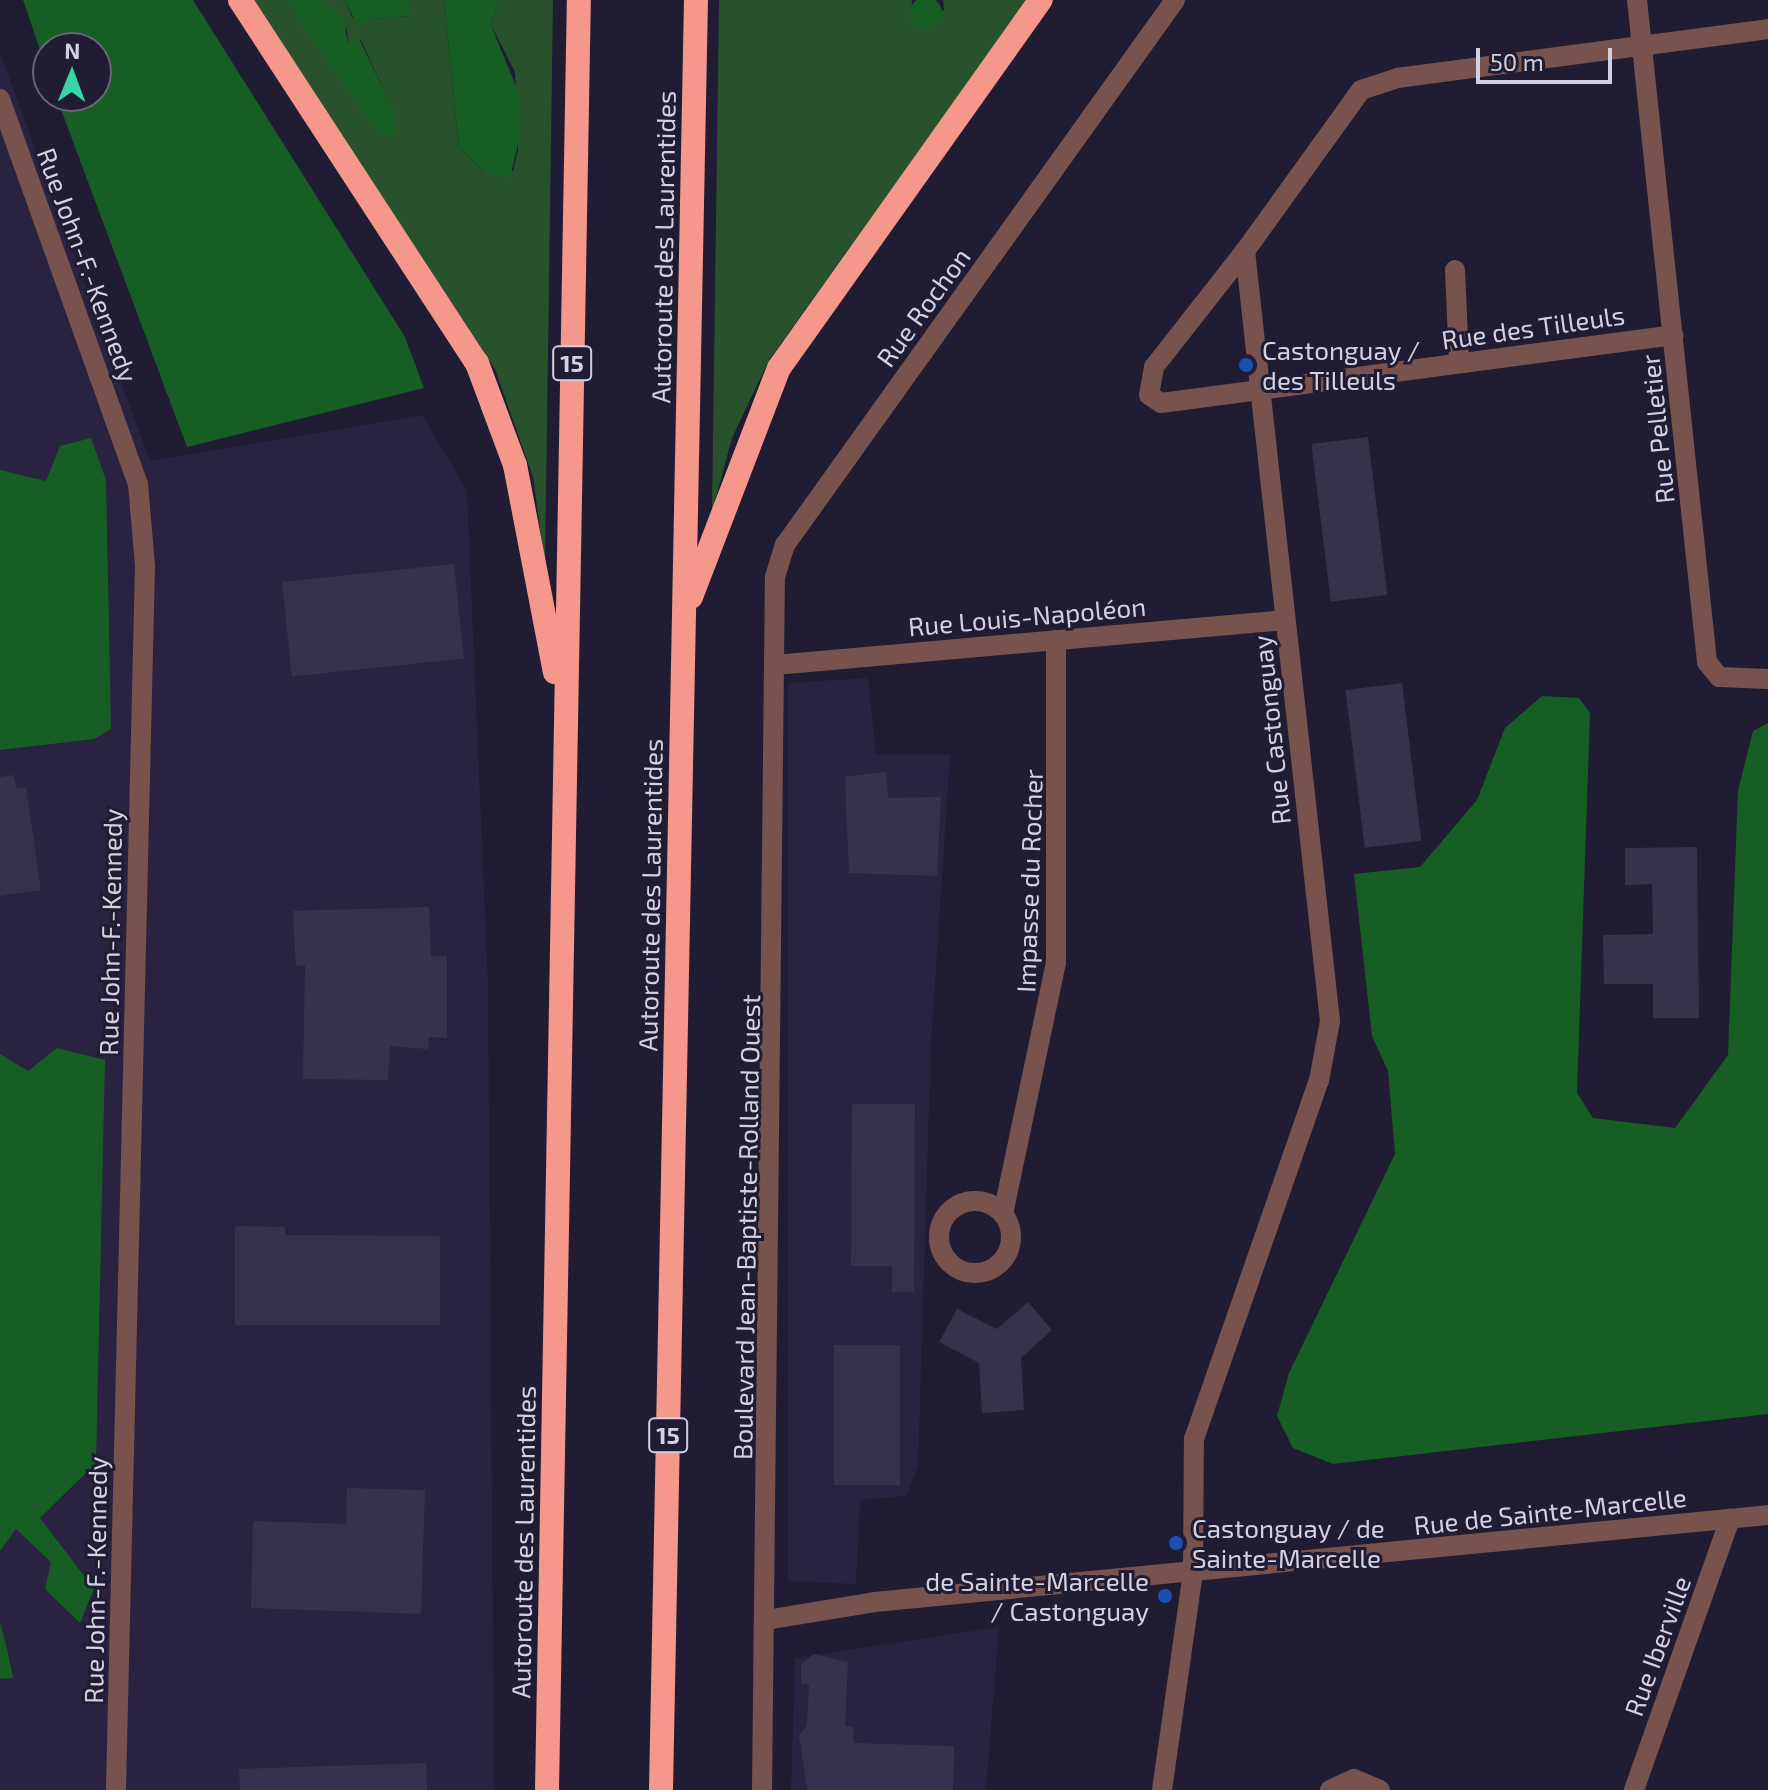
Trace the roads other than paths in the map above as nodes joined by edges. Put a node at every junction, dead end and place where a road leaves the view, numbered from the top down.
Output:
1 (240, 0) edge
2 (579, 0) edge
3 (696, 0) edge
4 (1041, 0) edge
5 (1175, 0) edge
6 (1637, 0) edge
7 (1768, 29) edge
8 (1641, 44) junction
9 (0, 99) edge
10 (1245, 251) junction
11 (1455, 270) dead end
12 (1674, 335) junction
13 (1459, 363) junction
14 (1261, 390) junction
15 (683, 618) junction
16 (1285, 620) junction
17 (1056, 640) junction
18 (775, 665) junction
19 (1768, 679) edge
20 (565, 726) junction
21 (1003, 1214) dead end
22 (1768, 1515) edge
23 (1730, 1519) junction
24 (1193, 1573) junction
25 (766, 1620) junction
26 (116, 1790) edge
27 (547, 1790) edge
28 (661, 1790) edge
29 (762, 1790) edge
30 (1162, 1790) edge
31 (1330, 1790) edge
32 (1380, 1790) edge
33 (1634, 1790) edge

1 - 20 highway
2 - 20 highway, Autoroute des Laurentides / 15
3 - 15 highway, Autoroute des Laurentides / 15
4 - 15 highway
5 - 18 street, Rue Rochon
6 - 8 street, Rue Pelletier
7 - 8 street
8 - 10 street
8 - 12 street, Rue Pelletier
9 - 26 street, Rue John-F.-Kennedy
10 - 14 street, Rue Castonguay
10 - 14 street, Rue des Tilleuls
11 - 13 street
12 - 13 street, Rue des Tilleuls
12 - 19 street, Rue Pelletier
13 - 14 street, Rue des Tilleuls
14 - 16 street, Rue Castonguay
15 - 28 highway, Autoroute des Laurentides / 15
16 - 17 street, Rue Louis-Napoléon
16 - 24 street, Rue Castonguay
17 - 18 street, Rue Louis-Napoléon
17 - 21 street, Impasse du Rocher
18 - 25 street, Boulevard Jean-Baptiste-Rolland Ouest
20 - 27 highway, Autoroute des Laurentides / 15
22 - 23 street, Rue de Sainte-Marcelle
23 - 24 street, Rue de Sainte-Marcelle
23 - 33 street, Rue Iberville
24 - 25 street, Rue de Sainte-Marcelle
24 - 30 street, Rue Castonguay
25 - 29 street, Boulevard Jean-Baptiste-Rolland Ouest
31 - 32 street

